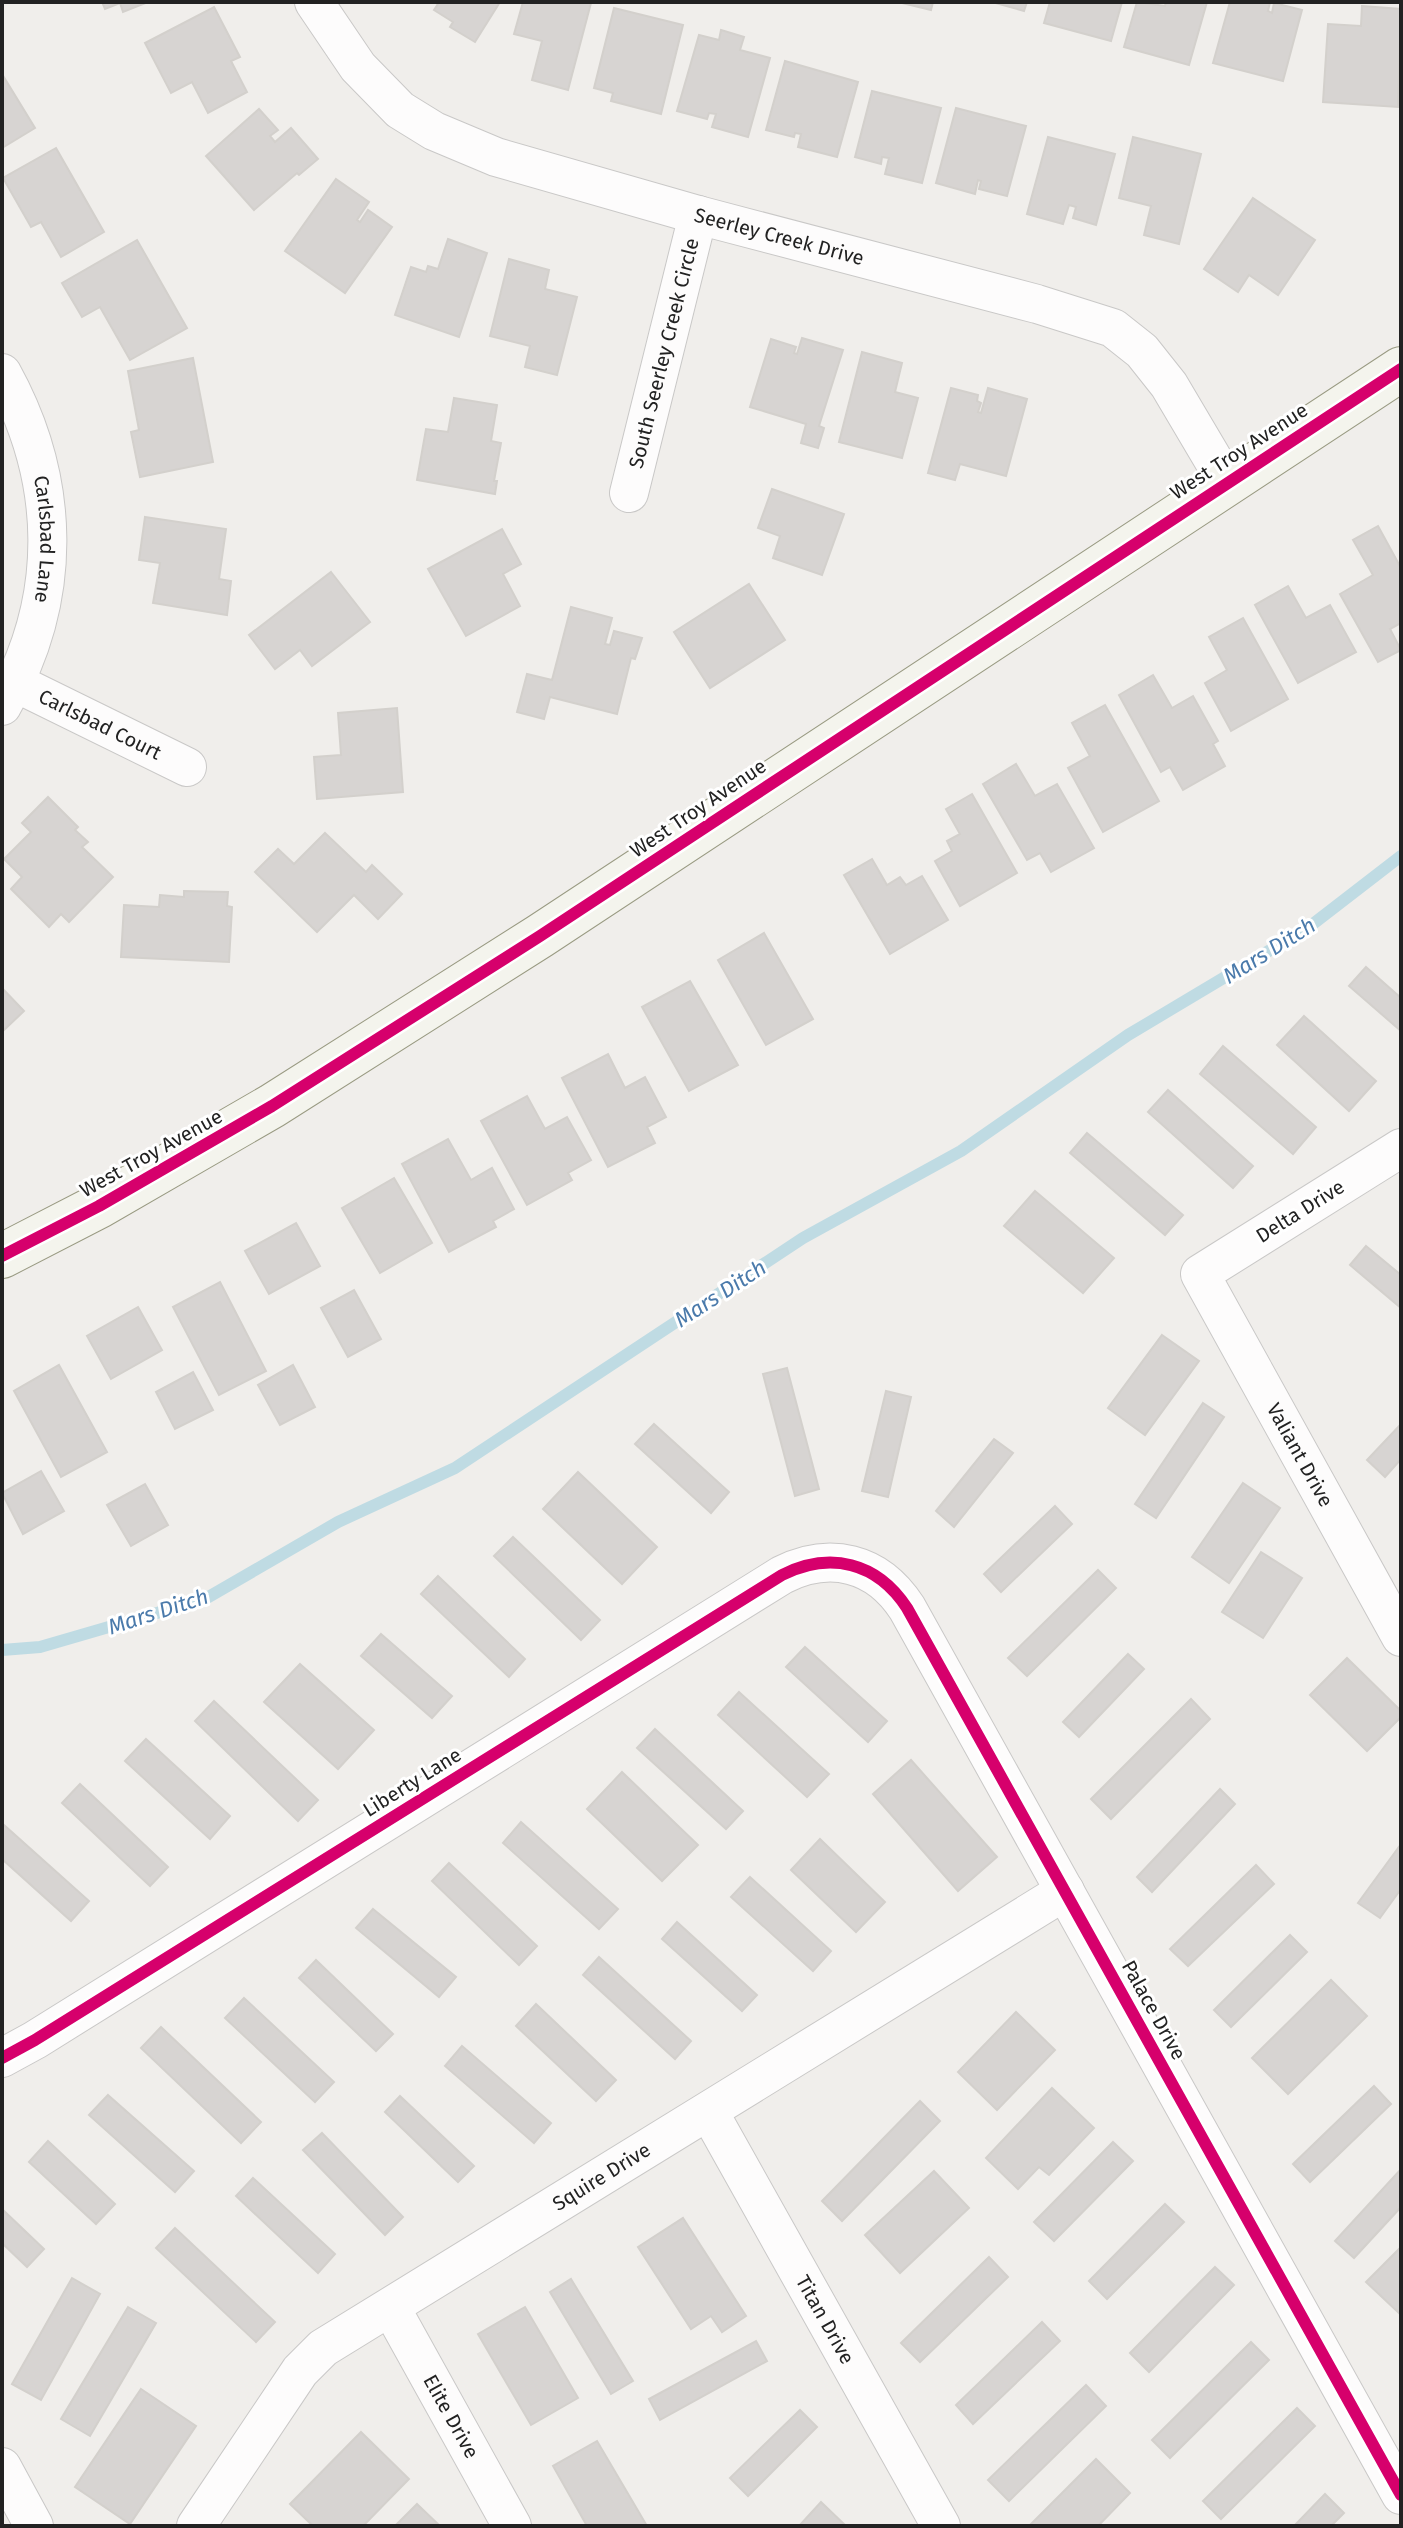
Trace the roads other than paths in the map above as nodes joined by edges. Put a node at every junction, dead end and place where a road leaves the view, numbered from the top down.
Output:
1 (314, 2) edge
2 (698, 215) junction
3 (1401, 369) edge
4 (2, 373) edge
5 (1227, 483) junction
6 (629, 493) dead end
7 (8, 694) edge
8 (187, 767) dead end
9 (1401, 1148) edge
10 (2, 1256) edge
11 (1200, 1274) joint
12 (850, 1565) joint
13 (1401, 1637) edge
14 (1065, 1891) junction
15 (2, 2058) edge
16 (709, 2112) junction
17 (391, 2308) junction
18 (2, 2467) edge
19 (1401, 2495) edge
20 (34, 2526) edge
21 (196, 2526) edge
22 (512, 2526) edge
23 (941, 2526) edge

1 - 2 street, Seerley Creek Drive
2 - 5 street, Seerley Creek Drive
2 - 6 street, South Seerley Creek Circle
3 - 5 street, West Troy Avenue
4 - 7 street, Carlsbad Lane
5 - 10 street, West Troy Avenue
7 - 8 street, Carlsbad Court
9 - 11 street, Delta Drive
11 - 13 street, Valiant Drive
12 - 14 street, Palace Drive
12 - 15 street, Liberty Lane
14 - 16 street, Squire Drive
14 - 19 street, Palace Drive
16 - 17 street, Squire Drive
16 - 23 street, Titan Drive
17 - 21 street, Squire Drive
17 - 22 street, Elite Drive
18 - 20 street

